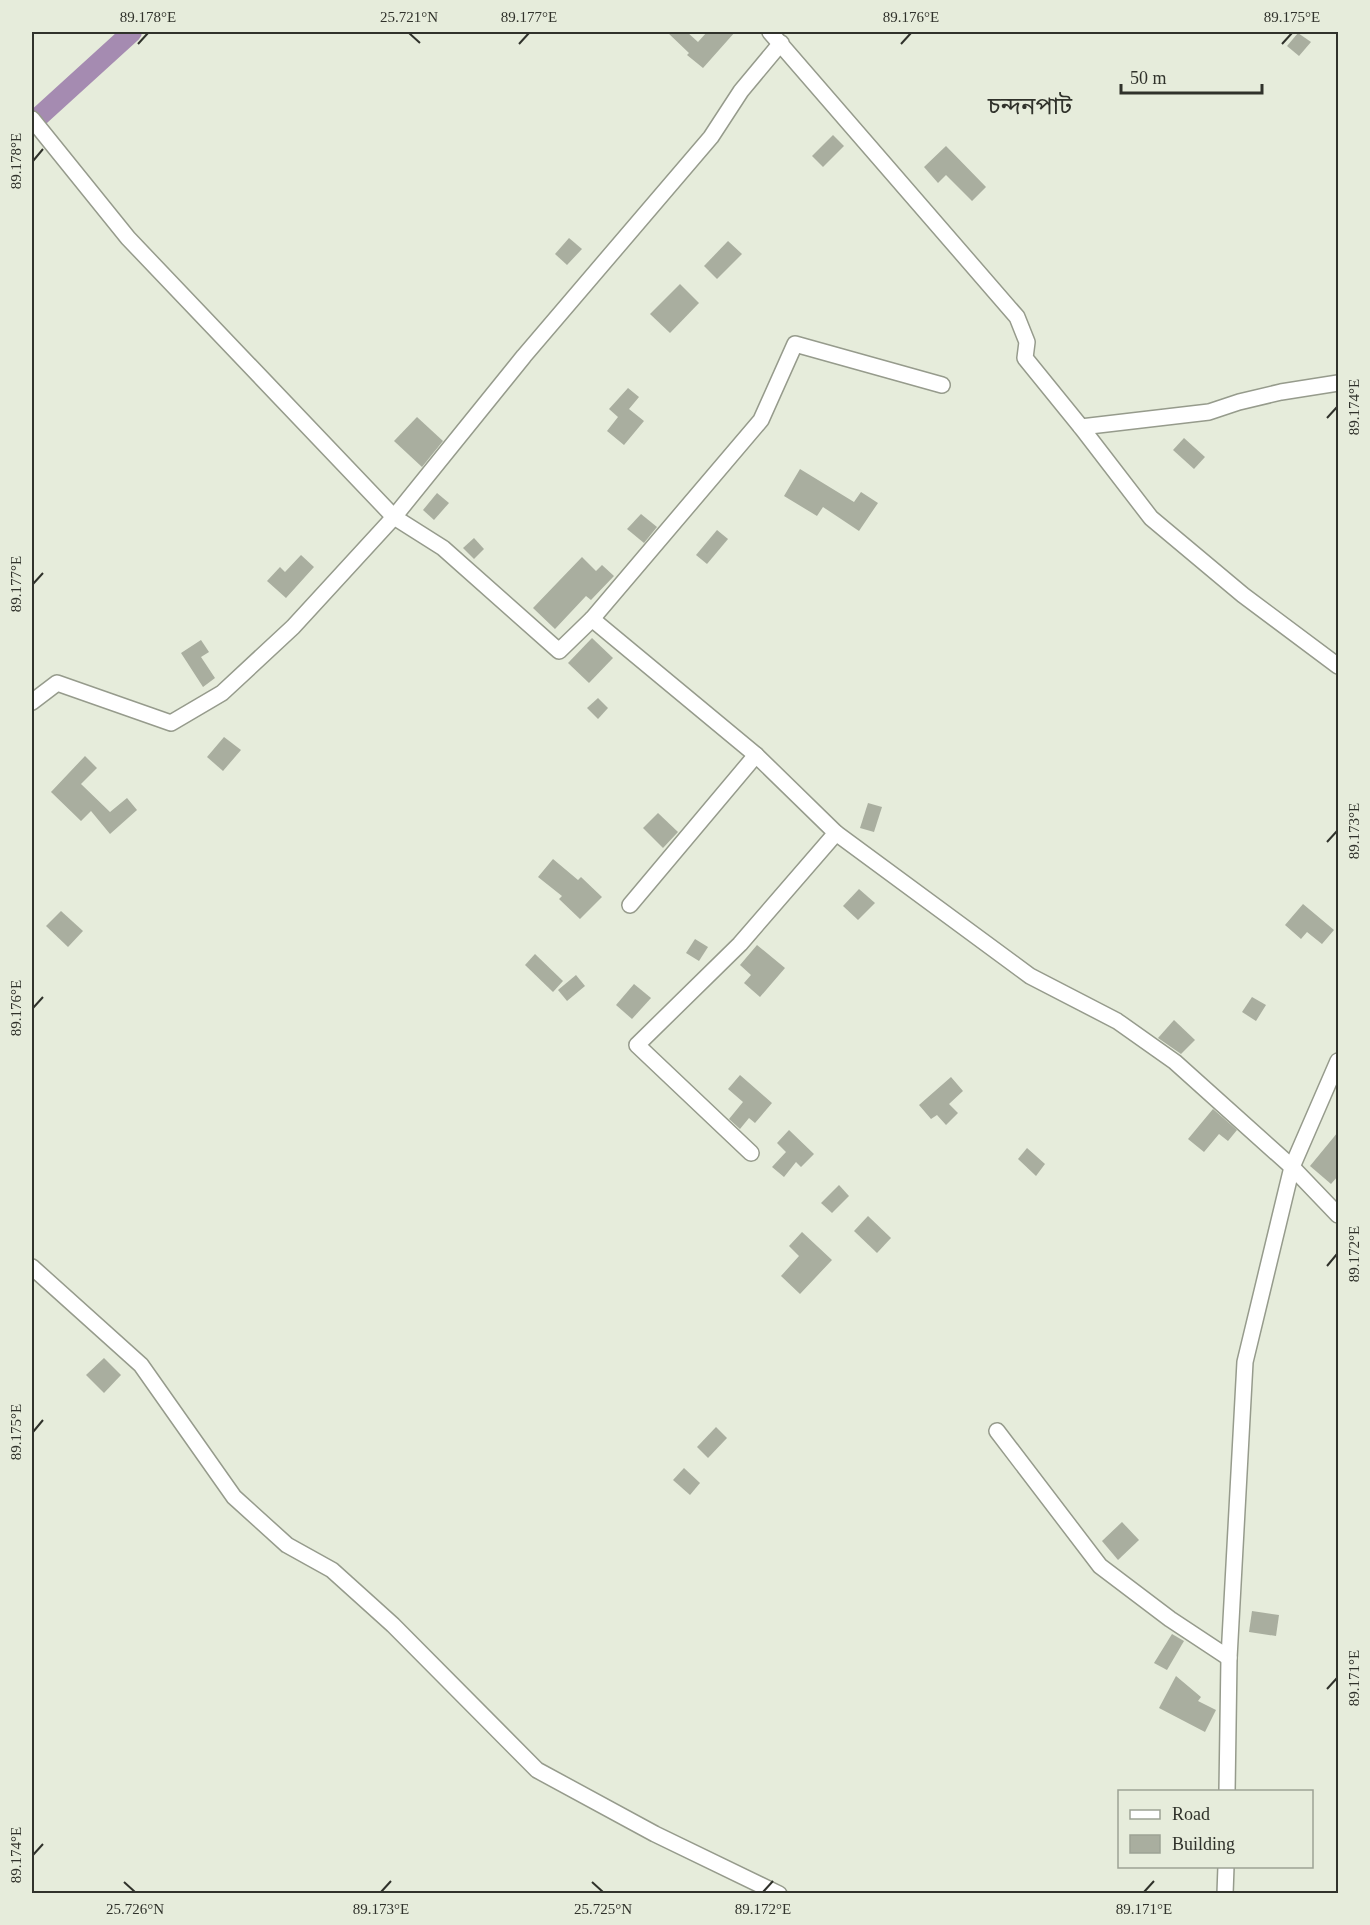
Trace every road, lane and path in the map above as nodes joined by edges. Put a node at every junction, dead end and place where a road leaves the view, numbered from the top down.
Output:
1 (775, 37) edge
2 (32, 119) edge
3 (1338, 382) edge
4 (942, 385) dead end
5 (1081, 427) junction
6 (394, 517) junction
7 (592, 619) junction
8 (1338, 666) edge
9 (32, 702) edge
10 (756, 755) junction
11 (836, 833) junction
12 (630, 904) dead end
13 (1338, 1061) edge
14 (750, 1153) dead end
15 (1292, 1167) junction
16 (1338, 1215) edge
17 (32, 1266) edge
18 (997, 1431) dead end
19 (1229, 1658) junction
20 (1227, 1790) edge
21 (1226, 1868) edge
22 (779, 1893) edge
23 (1225, 1893) edge

1 - 5 street
1 - 6 street
2 - 6 street
3 - 5 street
4 - 7 street
5 - 8 street
6 - 7 street
6 - 9 street
7 - 10 street
10 - 11 street
10 - 12 street
11 - 14 street
11 - 15 street
13 - 15 street
15 - 16 street
15 - 19 street
17 - 22 street
18 - 19 street
19 - 20 street
21 - 23 street

